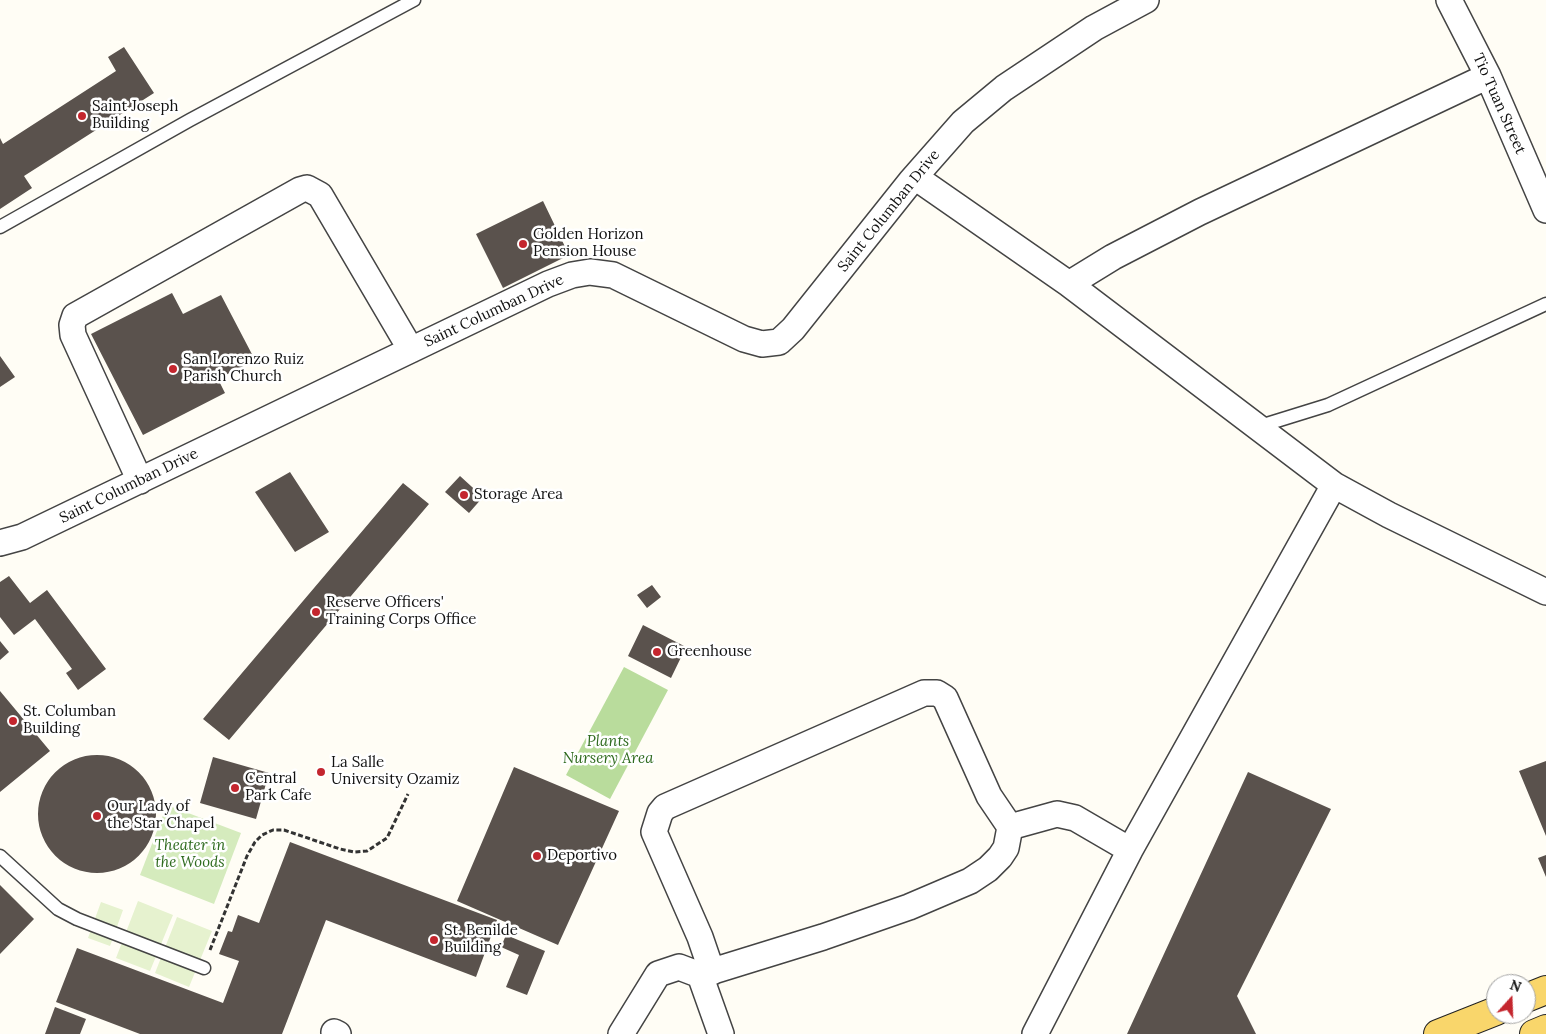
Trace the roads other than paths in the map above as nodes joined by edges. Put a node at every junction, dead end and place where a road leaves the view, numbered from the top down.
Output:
1 (414, 0) edge
2 (1146, 0) edge
3 (1449, 0) edge
4 (1488, 76) junction
5 (915, 177) junction
6 (1546, 210) edge
7 (0, 227) edge
8 (1068, 284) junction
9 (1546, 304) edge
10 (411, 350) junction
11 (1257, 427) junction
12 (140, 481) junction
13 (1334, 485) junction
14 (0, 543) edge
15 (1546, 592) edge
16 (1010, 827) junction
17 (1130, 850) junction
18 (0, 856) edge
19 (204, 968) road end
20 (706, 973) junction
21 (1486, 1015) edge
22 (1546, 1029) edge
23 (621, 1034) edge
24 (721, 1034) edge
25 (1035, 1034) edge
26 (1438, 1034) edge
27 (1534, 1034) edge

1 - 7 lane
2 - 5 street, Saint Columban Drive
3 - 4 street, Tio Tuan Street
4 - 6 street, Tio Tuan Street
4 - 8 street
5 - 8 street
5 - 10 street, Saint Columban Drive
8 - 11 street
9 - 11 lane
10 - 12 street, Saint Columban Drive
10 - 12 street
11 - 13 street
12 - 14 street, Saint Columban Drive
13 - 15 street
13 - 17 street
16 - 17 street
16 - 20 street
16 - 20 street
17 - 25 street
18 - 19 lane
20 - 23 street
20 - 24 street
21 - 26 main road
22 - 27 main road

